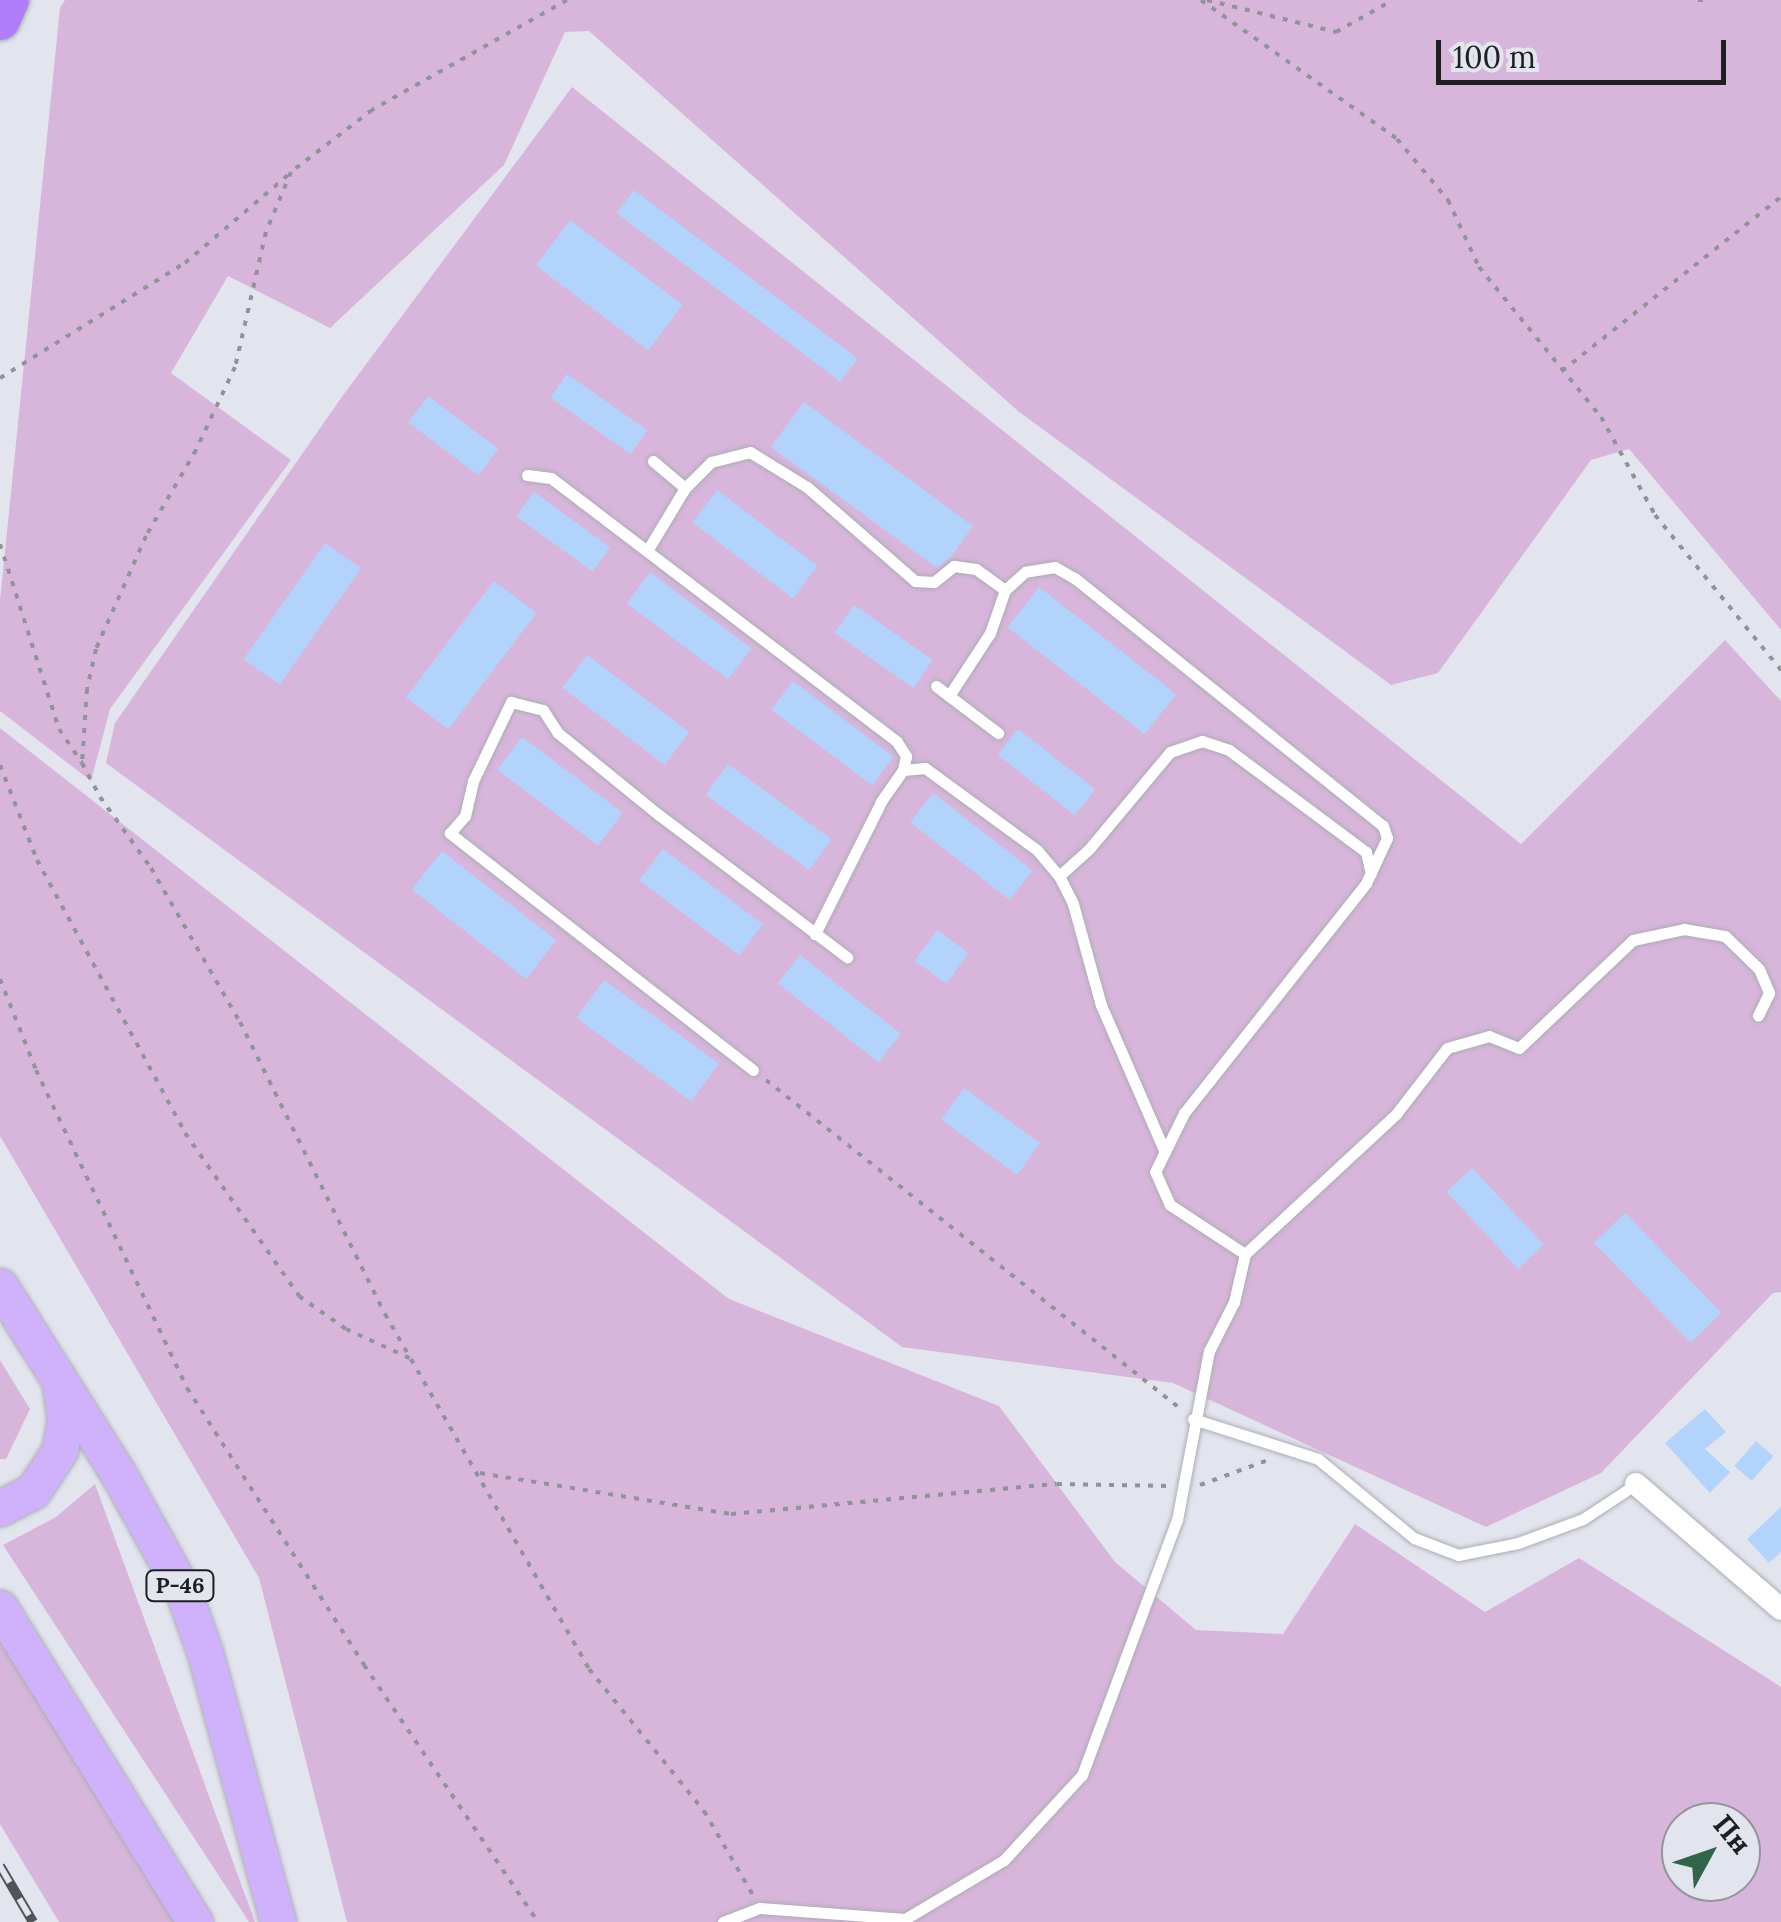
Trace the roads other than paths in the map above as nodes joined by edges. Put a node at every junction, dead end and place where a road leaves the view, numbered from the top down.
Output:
1 (9, 0) edge
2 (0, 20) edge
3 (652, 461) dead end
4 (527, 476) dead end
5 (685, 488) junction
6 (647, 551) junction
7 (1005, 590) junction
8 (936, 686) dead end
9 (949, 696) junction
10 (998, 733) dead end
11 (903, 770) junction
12 (1372, 873) junction
13 (1059, 876) junction
14 (815, 934) junction
15 (847, 957) dead end
16 (1758, 1016) dead end
17 (753, 1070) dead end
18 (1165, 1152) junction
19 (1245, 1254) junction
20 (0, 1286) edge
21 (56, 1372) junction
22 (1193, 1419) junction
23 (1636, 1484) joint
24 (0, 1508) edge
25 (0, 1608) edge
26 (1781, 1609) edge
27 (195, 1922) edge
28 (278, 1922) edge
29 (723, 1922) edge

1 - 2 highway
3 - 5 lane
4 - 6 lane
5 - 6 lane
5 - 7 lane
6 - 11 lane
7 - 9 lane
7 - 12 lane
8 - 9 lane
9 - 10 lane
11 - 13 lane
11 - 14 lane
12 - 13 lane
12 - 18 lane
13 - 18 lane
14 - 15 lane
14 - 17 lane
16 - 19 lane
18 - 19 lane
19 - 22 lane
20 - 21 main road, Р-46
21 - 24 main road
21 - 28 main road, Р-46
22 - 23 lane
22 - 29 lane
23 - 26 street
25 - 27 main road

